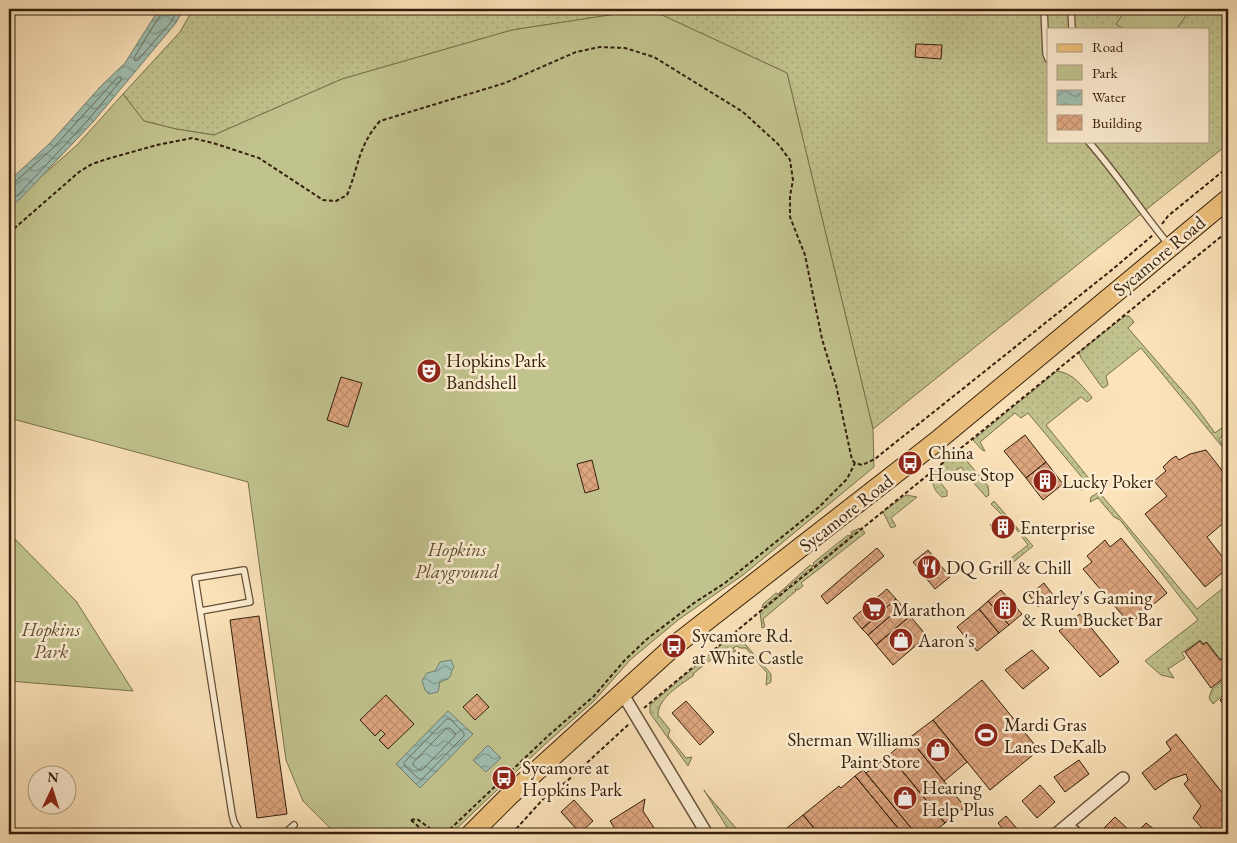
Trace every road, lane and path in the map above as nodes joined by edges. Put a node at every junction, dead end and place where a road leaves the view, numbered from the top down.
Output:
1 (1044, 9) edge
2 (1071, 9) edge
3 (1072, 28) edge
4 (1047, 56) edge
5 (1089, 142) edge
6 (1228, 168) edge
7 (1228, 199) edge
8 (1157, 230) junction
9 (1228, 231) edge
10 (9, 233) edge
11 (1171, 247) junction
12 (855, 463) junction
13 (201, 611) junction
14 (622, 693) junction
15 (636, 716) junction
16 (1123, 778) dead end
17 (294, 825) dead end
18 (1067, 825) junction
19 (447, 831) junction
20 (241, 834) edge
21 (284, 834) edge
22 (427, 834) edge
23 (445, 834) edge
24 (471, 834) edge
25 (504, 834) edge
26 (707, 834) edge
27 (1056, 834) edge
28 (1077, 834) edge

1 - 4 lane
2 - 3 lane
5 - 8 lane
6 - 8 path
7 - 11 main road, Sycamore Road
8 - 11 lane
8 - 12 path
9 - 15 path
10 - 12 path
11 - 14 main road, Sycamore Road
12 - 19 path
13 - 13 lane
13 - 20 lane
14 - 15 street
14 - 24 main road, Sycamore Road
15 - 25 path
15 - 26 street
16 - 18 street
17 - 21 lane
18 - 27 street
18 - 28 street
19 - 22 path
19 - 23 path

